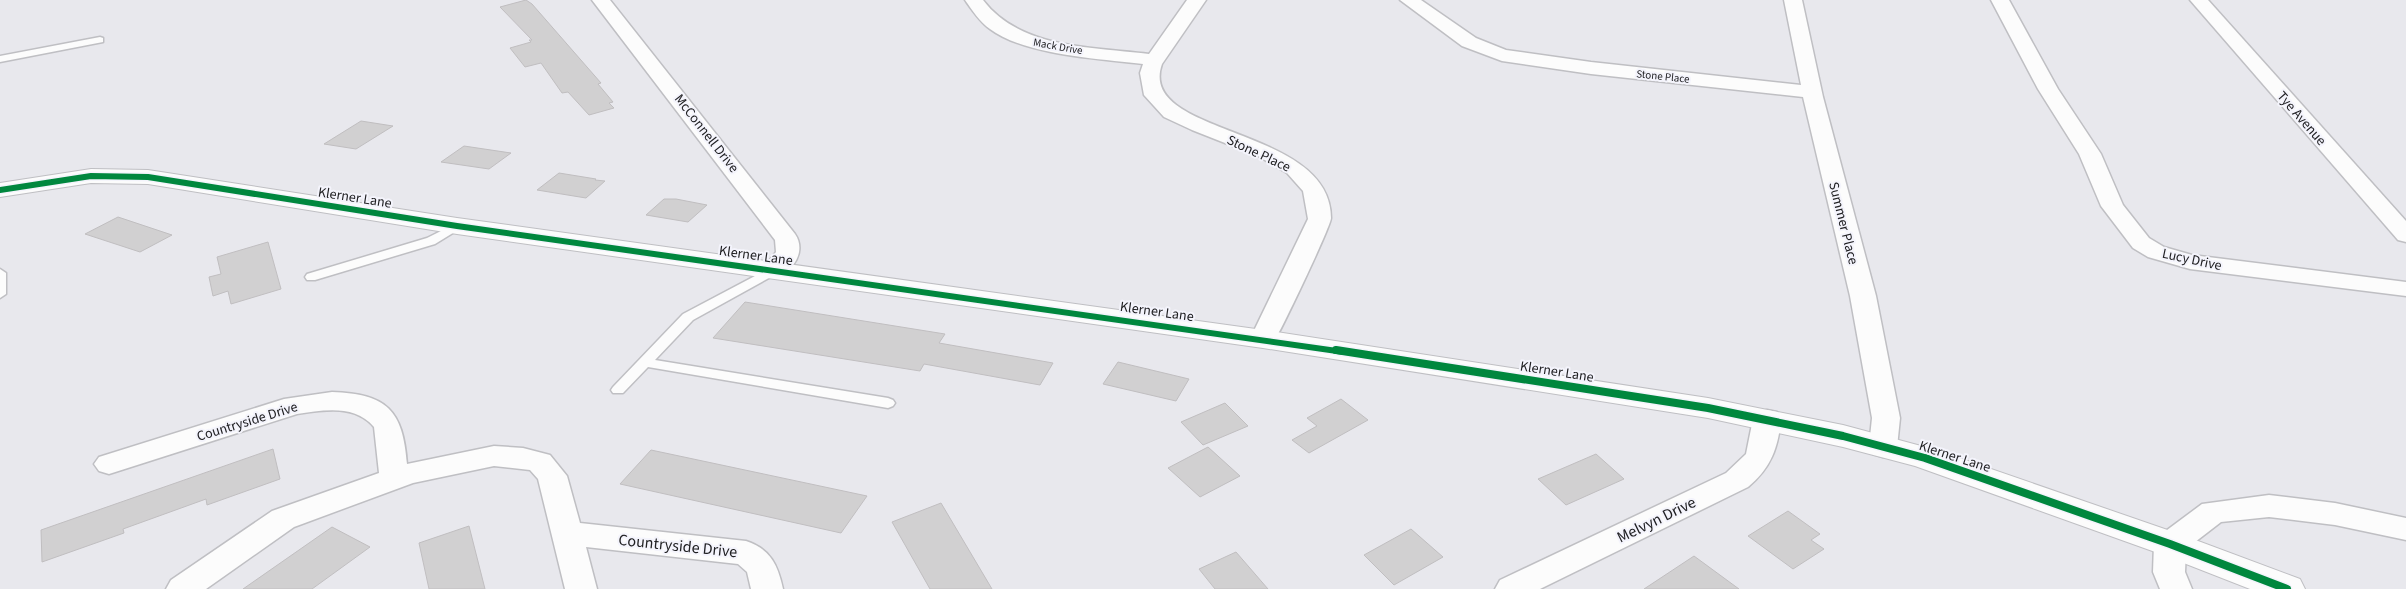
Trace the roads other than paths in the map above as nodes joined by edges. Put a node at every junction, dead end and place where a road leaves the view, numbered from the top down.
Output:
1 (601, 0) edge
2 (974, 0) edge
3 (1196, 0) edge
4 (1409, 0) edge
5 (1793, 0) edge
6 (2000, 0) edge
7 (2199, 0) edge
8 (100, 40) dead end
9 (0, 59) edge
10 (1156, 60) junction
11 (1813, 92) junction
12 (0, 190) edge
13 (457, 226) junction
14 (2406, 235) edge
15 (774, 270) junction
16 (0, 273) edge
17 (311, 277) dead end
18 (2406, 289) edge
19 (0, 294) edge
20 (1263, 339) junction
21 (644, 362) junction
22 (618, 390) dead end
23 (888, 403) dead end
24 (1767, 419) junction
25 (1883, 446) junction
26 (109, 464) dead end
27 (394, 479) junction
28 (2406, 529) edge
29 (566, 532) junction
30 (2170, 544) junction
31 (182, 589) edge
32 (582, 589) edge
33 (767, 589) edge
34 (1511, 589) edge
35 (2176, 589) edge
36 (2287, 589) edge

1 - 15 street, McConnell Drive
2 - 10 street, Mack Drive
3 - 10 street, Stone Place
4 - 11 street, Stone Place
5 - 11 street, Summer Place
6 - 18 street, Lucy Drive
7 - 14 street, Tye Avenue
8 - 9 lane
10 - 20 street, Stone Place
11 - 25 street, Summer Place
12 - 13 street, Klerner Lane
13 - 15 street, Klerner Lane
13 - 17 lane
15 - 20 street, Klerner Lane
15 - 21 lane
16 - 19 lane
20 - 24 street, Klerner Lane
21 - 22 lane
21 - 23 lane
24 - 25 street, Klerner Lane
24 - 34 street, Melvyn Drive
25 - 30 street, Klerner Lane
26 - 27 street, Countryside Drive
27 - 29 street
27 - 31 street
28 - 30 street
29 - 32 street
29 - 33 street, Countryside Drive
30 - 35 street
30 - 36 street, Klerner Lane

